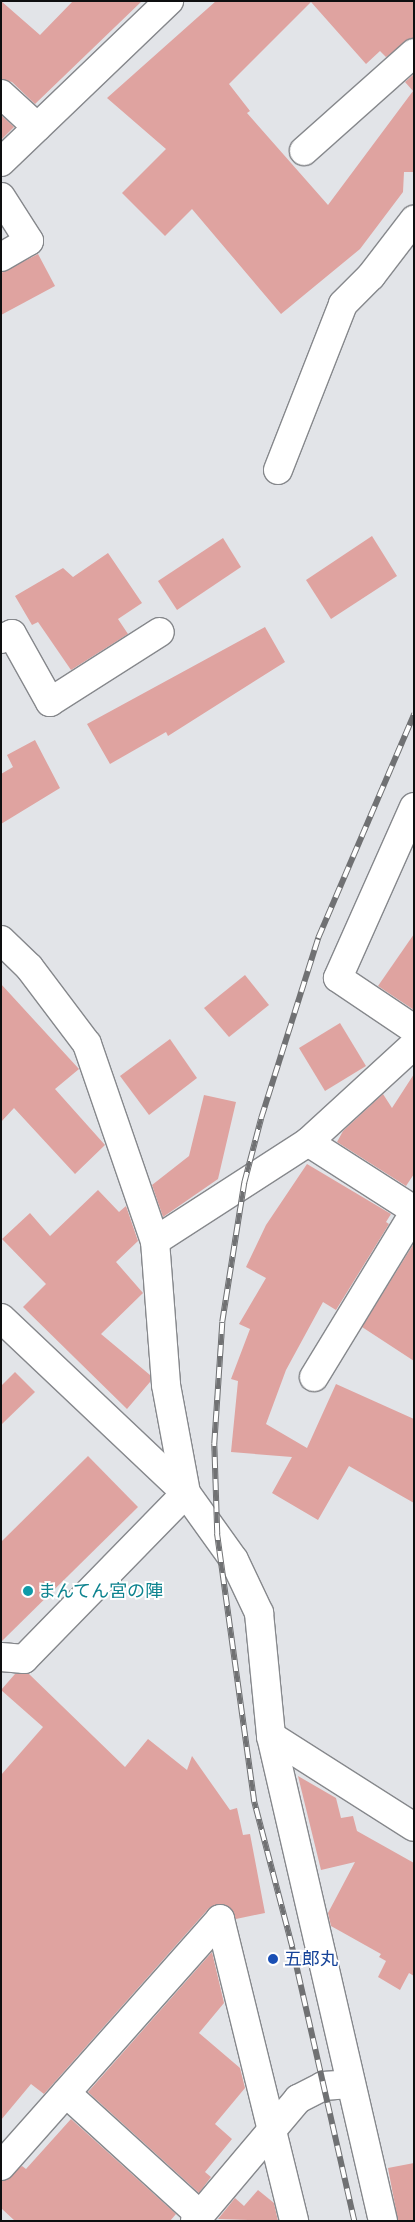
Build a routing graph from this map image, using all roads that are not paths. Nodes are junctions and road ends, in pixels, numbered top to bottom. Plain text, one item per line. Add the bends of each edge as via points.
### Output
1 (169, 1) edge
2 (414, 53) edge
3 (1, 94) edge
4 (37, 127) junction
5 (304, 151) dead end
6 (1, 162) edge
7 (1, 197) edge
8 (414, 220) edge
9 (1, 257) edge
10 (278, 470) dead end
11 (160, 632) dead end
12 (1, 639) edge
13 (414, 807) edge
14 (1, 940) edge
15 (414, 1029) edge
16 (414, 1044) edge
17 (308, 1142) junction
18 (414, 1212) edge
19 (155, 1241) junction
20 (1, 1318) edge
21 (314, 1377) dead end
22 (186, 1493) junction
23 (1, 1657) edge
24 (271, 1736) junction
25 (414, 1827) edge
26 (350, 2084) junction
27 (66, 2093) junction
28 (272, 2129) junction
29 (1, 2166) edge
30 (197, 2218) edge
31 (294, 2221) edge
32 (383, 2221) edge

1 - 4 street
2 - 5 street
3 - 4 street
4 - 6 street
7 - 9 street via 29,241
8 - 10 street via 371,276 343,304
11 - 12 street via 50,702 12,634
13 - 15 street via 338,978
14 - 19 street via 29,967 87,1044
16 - 17 street
17 - 18 street
17 - 19 street
18 - 21 street
19 - 22 street via 166,1385
20 - 22 street
22 - 23 street via 24,1659
22 - 24 street via 234,1560 259,1613
24 - 25 street
24 - 26 street
26 - 28 street via 323,2086 298,2099
26 - 32 street
27 - 28 street via 220,1920
27 - 29 street
27 - 30 street
28 - 30 street
28 - 31 street

